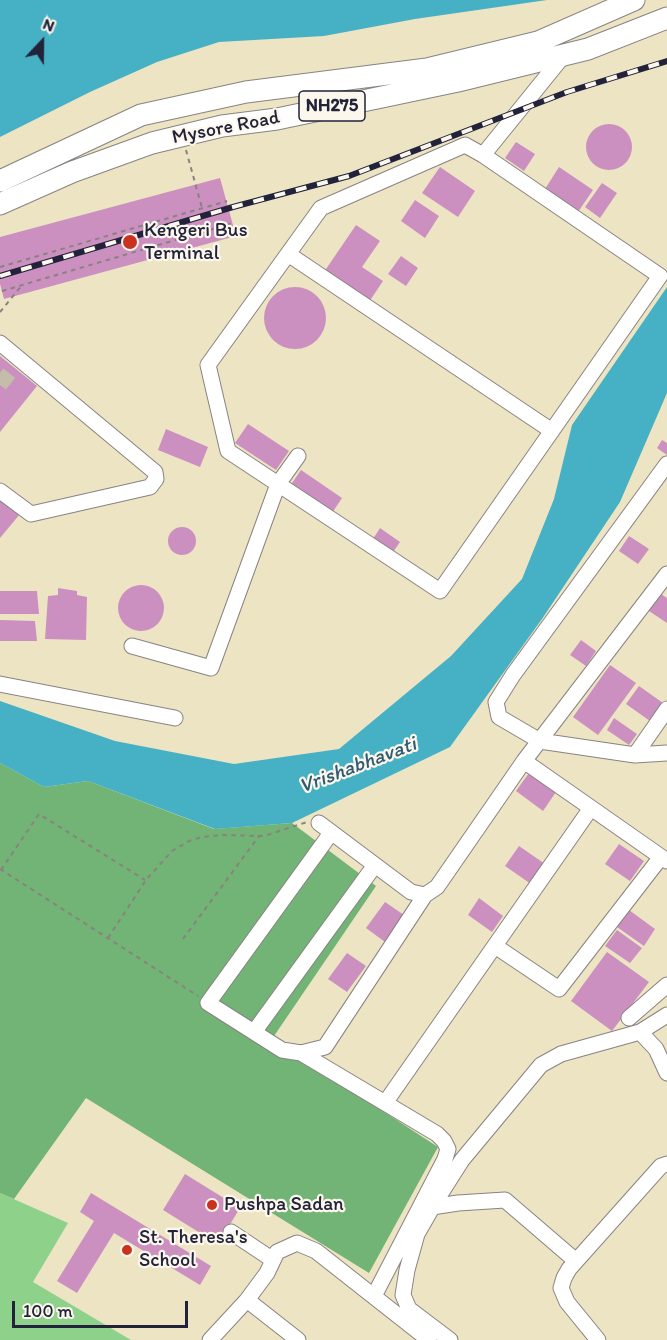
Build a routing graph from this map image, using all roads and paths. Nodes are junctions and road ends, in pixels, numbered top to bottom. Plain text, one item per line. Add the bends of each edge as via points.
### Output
1 (634, 0) edge
2 (667, 18) edge
3 (564, 55) junction
4 (182, 135) junction
5 (483, 155) junction
6 (0, 180) edge
7 (226, 201) dead end
8 (0, 204) edge
9 (202, 208) junction
10 (233, 223) dead end
11 (288, 254) junction
12 (0, 267) edge
13 (22, 285) junction
14 (2, 291) dead end
15 (0, 312) edge
16 (0, 344) edge
17 (552, 431) junction
18 (298, 456) dead end
19 (667, 464) edge
20 (278, 484) junction
21 (0, 491) edge
22 (667, 574) edge
23 (132, 646) dead end
24 (0, 684) edge
25 (667, 709) edge
26 (175, 718) dead end
27 (540, 741) junction
28 (667, 753) edge
29 (635, 755) junction
30 (524, 761) junction
31 (591, 808) junction
32 (325, 828) junction
33 (259, 836) junction
34 (664, 859) edge
35 (375, 865) junction
36 (0, 869) edge
37 (146, 880) junction
38 (425, 895) junction
39 (108, 938) junction
40 (183, 939) dead end
41 (495, 946) junction
42 (667, 985) edge
43 (208, 1003) junction
44 (667, 1015) edge
45 (629, 1018) dead end
46 (254, 1032) junction
47 (640, 1032) junction
48 (302, 1053) junction
49 (667, 1073) edge
50 (385, 1103) junction
51 (665, 1162) edge
52 (432, 1207) junction
53 (231, 1233) dead end
54 (273, 1260) junction
55 (576, 1261) junction
56 (374, 1296) junction
57 (247, 1300) junction
58 (210, 1340) edge
59 (298, 1340) edge
60 (429, 1340) edge
61 (450, 1340) edge
62 (598, 1340) edge

1 - 6 highway, NH275 via 538,42 427,69 246,92 141,115
2 - 3 highway, Mysore Road / NH275
3 - 4 highway, Mysore Road / NH275 via 459,81
3 - 5 street
4 - 8 highway, Mysore Road / NH275 via 72,172
4 - 9 path
5 - 11 street via 465,145 321,208
5 - 17 street via 660,276
7 - 9 path
9 - 12 path
10 - 13 path
11 - 17 street
11 - 20 street via 208,365 228,451
13 - 14 path
13 - 15 path
16 - 21 street via 16,363 155,472 156,479 150,487 31,514
17 - 20 street via 440,591
18 - 20 street
19 - 27 street via 496,702 499,717
20 - 23 street via 211,668
22 - 27 street
24 - 26 street
25 - 29 street
27 - 29 street
27 - 30 street
28 - 29 street
30 - 31 street
30 - 38 street via 437,886
31 - 34 street
31 - 41 street
32 - 33 path via 307,822
32 - 35 street
32 - 43 street
33 - 37 path via 222,835 189,841 172,851
33 - 40 path
34 - 41 street via 559,989
35 - 38 street via 411,892
35 - 46 street
36 - 37 path via 39,814
36 - 39 path
37 - 39 path
38 - 48 street via 325,1047
39 - 43 path
41 - 50 street
42 - 45 street
43 - 46 street
44 - 47 street
46 - 48 street via 282,1050
47 - 49 street via 656,1049
47 - 52 street via 561,1054 541,1065 462,1160
48 - 50 street
50 - 56 street via 437,1134 448,1149
51 - 55 street
52 - 55 street via 505,1200
52 - 61 street via 417,1234 403,1295 409,1309
53 - 54 street
54 - 56 street via 277,1252 297,1244 316,1251
54 - 57 street
55 - 62 street via 561,1288 567,1302
56 - 60 street
57 - 58 street
57 - 59 street

